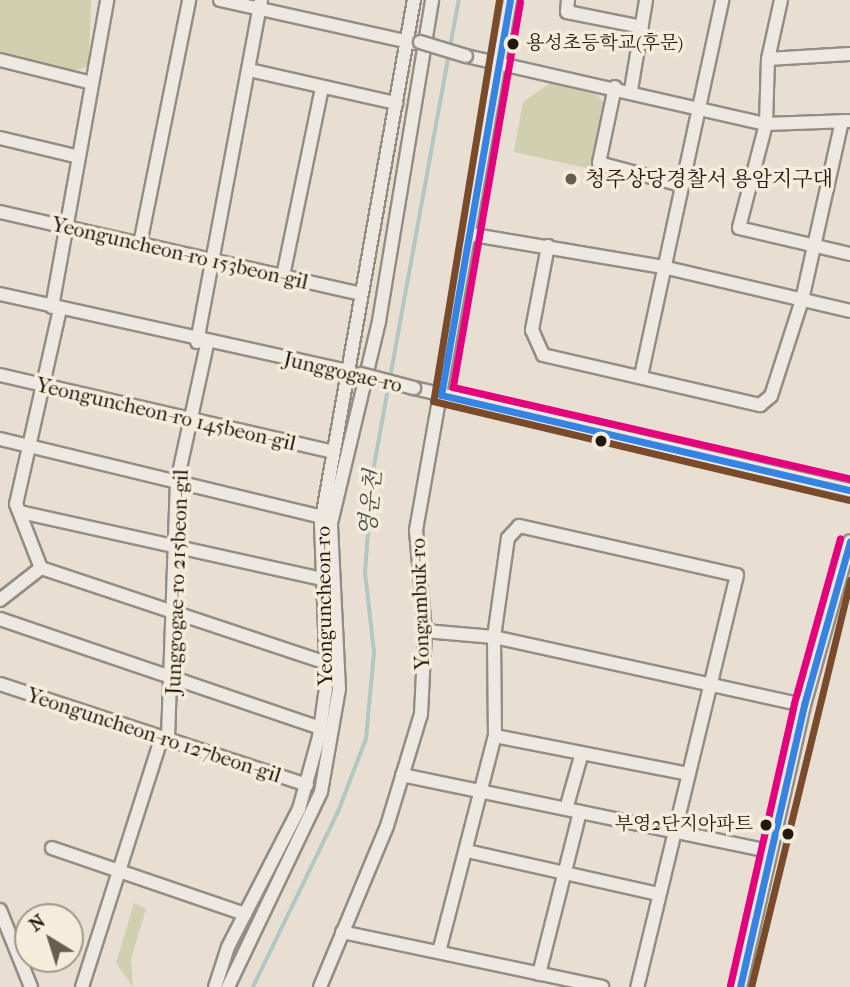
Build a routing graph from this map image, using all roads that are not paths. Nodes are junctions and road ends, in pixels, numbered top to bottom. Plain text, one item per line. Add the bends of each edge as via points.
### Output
1 (189, 0) edge
2 (220, 0) edge
3 (414, 0) edge
4 (432, 0) edge
5 (510, 0) edge
6 (568, 0) edge
7 (646, 0) edge
8 (722, 0) edge
9 (782, 0) edge
10 (104, 3) edge
11 (260, 5) edge
12 (642, 27) junction
13 (406, 43) junction
14 (850, 54) edge
15 (768, 59) junction
16 (0, 60) edge
17 (500, 66) junction
18 (249, 70) junction
19 (92, 83) junction
20 (322, 87) junction
21 (615, 87) junction
22 (631, 90) junction
23 (396, 103) junction
24 (703, 108) junction
25 (846, 121) edge
26 (766, 124) junction
27 (0, 138) edge
28 (79, 157) junction
29 (681, 185) junction
30 (0, 212) edge
31 (66, 228) junction
32 (468, 234) junction
33 (140, 244) junction
34 (548, 246) junction
35 (813, 246) junction
36 (850, 254) edge
37 (215, 261) junction
38 (663, 267) junction
39 (283, 276) junction
40 (0, 294) edge
41 (361, 294) junction
42 (802, 300) junction
43 (56, 308) junction
44 (850, 311) edge
45 (202, 343) junction
46 (344, 370) junction
47 (0, 375) edge
48 (641, 376) junction
49 (42, 385) junction
50 (441, 395) junction
51 (189, 419) junction
52 (0, 439) edge
53 (28, 446) junction
54 (333, 452) junction
55 (177, 482) junction
56 (850, 490) edge
57 (20, 512) junction
58 (322, 517) junction
59 (850, 541) edge
60 (175, 546) junction
61 (41, 568) junction
62 (323, 579) junction
63 (0, 600) edge
64 (175, 612) junction
65 (0, 619) edge
66 (425, 631) junction
67 (494, 636) junction
68 (326, 663) junction
69 (175, 678) junction
70 (707, 683) junction
71 (0, 684) edge
72 (804, 705) junction
73 (320, 728) junction
74 (495, 736) junction
75 (165, 738) junction
76 (582, 753) junction
77 (684, 773) junction
78 (402, 775) junction
79 (307, 785) junction
80 (477, 790) junction
81 (566, 809) junction
82 (580, 812) junction
83 (669, 833) junction
84 (52, 848) dead end
85 (467, 851) junction
86 (768, 851) junction
87 (564, 873) junction
88 (120, 875) junction
89 (654, 893) junction
90 (0, 910) edge
91 (245, 914) junction
92 (342, 932) junction
93 (439, 952) junction
94 (539, 974) junction
95 (31, 987) edge
96 (82, 987) edge
97 (215, 987) edge
98 (228, 987) edge
99 (320, 987) edge
100 (602, 987) edge
101 (637, 987) edge
102 (740, 987) edge

1 - 33 street
2 - 11 street
3 - 13 street, Yeonguncheon-ro
4 - 98 street via 382,309 331,523 339,689 321,792
5 - 17 street, Yongambuk-ro
6 - 12 street via 567,12
7 - 12 street
8 - 24 street
9 - 15 street
10 - 19 street
11 - 13 street
11 - 18 street, Junggogae-ro 215beon-gil
12 - 22 street
13 - 17 street, bridge via 420,42
13 - 23 street, Yeonguncheon-ro
14 - 15 street
15 - 26 street
16 - 19 street
17 - 21 street
17 - 32 street, Yongambuk-ro
18 - 20 street
18 - 37 street, Junggogae-ro 215beon-gil
19 - 28 street
20 - 23 street
20 - 39 street
21 - 22 street
21 - 29 street via 599,163
22 - 24 street
23 - 41 street, Yeonguncheon-ro
24 - 26 street
24 - 29 street
25 - 26 street
25 - 35 street
26 - 35 street via 739,228
27 - 28 street
28 - 31 street
29 - 38 street
30 - 31 street, Yeonguncheon-ro 153beon-gil
31 - 33 street, Yeonguncheon-ro 153beon-gil
31 - 43 street
32 - 34 street
32 - 50 street, Yongambuk-ro
33 - 37 street, Yeonguncheon-ro 153beon-gil
34 - 38 street
34 - 48 street via 534,346 543,355
35 - 36 street
35 - 42 street
37 - 39 street, Yeonguncheon-ro 153beon-gil
37 - 45 street, Junggogae-ro 215beon-gil
38 - 42 street
38 - 48 street
39 - 41 street, Yeonguncheon-ro 153beon-gil
40 - 43 street, Junggogae-ro
41 - 46 street, Yeonguncheon-ro
42 - 44 street
42 - 48 street via 771,396 760,405
43 - 45 street, Junggogae-ro
43 - 49 street
45 - 46 street, Junggogae-ro
45 - 51 street, Junggogae-ro 215beon-gil
46 - 50 street, Junggogae-ro, bridge
46 - 54 street, Yeonguncheon-ro
47 - 49 street, Yeonguncheon-ro 145beon-gil
49 - 51 street, Yeonguncheon-ro 145beon-gil
49 - 53 street
50 - 56 street, Junggogae-ro
50 - 66 street, Yongambuk-ro via 416,530
51 - 54 street, Yeonguncheon-ro 145beon-gil
51 - 55 street, Junggogae-ro 215beon-gil
52 - 53 street
53 - 55 street
53 - 57 street
54 - 58 street, Yeonguncheon-ro
55 - 58 street
55 - 60 street, Junggogae-ro 215beon-gil
57 - 60 street
57 - 61 street
58 - 62 street, Yeonguncheon-ro
59 - 72 street
60 - 62 street
60 - 64 street, Junggogae-ro 215beon-gil
61 - 63 street
61 - 64 street
62 - 68 street, Yeonguncheon-ro
64 - 68 street
64 - 69 street, Junggogae-ro 215beon-gil
65 - 69 street
66 - 67 street
66 - 78 street, Yongambuk-ro via 421,715
67 - 70 street
67 - 70 street via 508,538 519,526 737,575
67 - 74 street
68 - 73 street, Yeonguncheon-ro
69 - 73 street
69 - 75 street, Junggogae-ro 215beon-gil
70 - 72 street
70 - 77 street
71 - 75 street, Yeonguncheon-ro 127beon-gil
72 - 86 street
73 - 79 street, Yeonguncheon-ro
74 - 76 street
74 - 80 street
75 - 79 street, Yeonguncheon-ro 127beon-gil
75 - 88 street, Junggogae-ro 215beon-gil
76 - 77 street
76 - 81 street
77 - 83 street
78 - 80 street
78 - 92 street, Yongambuk-ro
79 - 91 street, Yeonguncheon-ro
80 - 81 street
80 - 85 street
81 - 82 street
82 - 83 street
82 - 87 street
83 - 86 street
83 - 89 street
84 - 88 street
85 - 87 street
85 - 93 street
86 - 102 street
87 - 89 street
87 - 94 street
88 - 91 street
88 - 96 street, Junggogae-ro 215beon-gil
89 - 101 street
90 - 95 street
91 - 97 street, Yeonguncheon-ro
92 - 93 street
92 - 99 street, Yongambuk-ro
93 - 94 street
94 - 100 street

